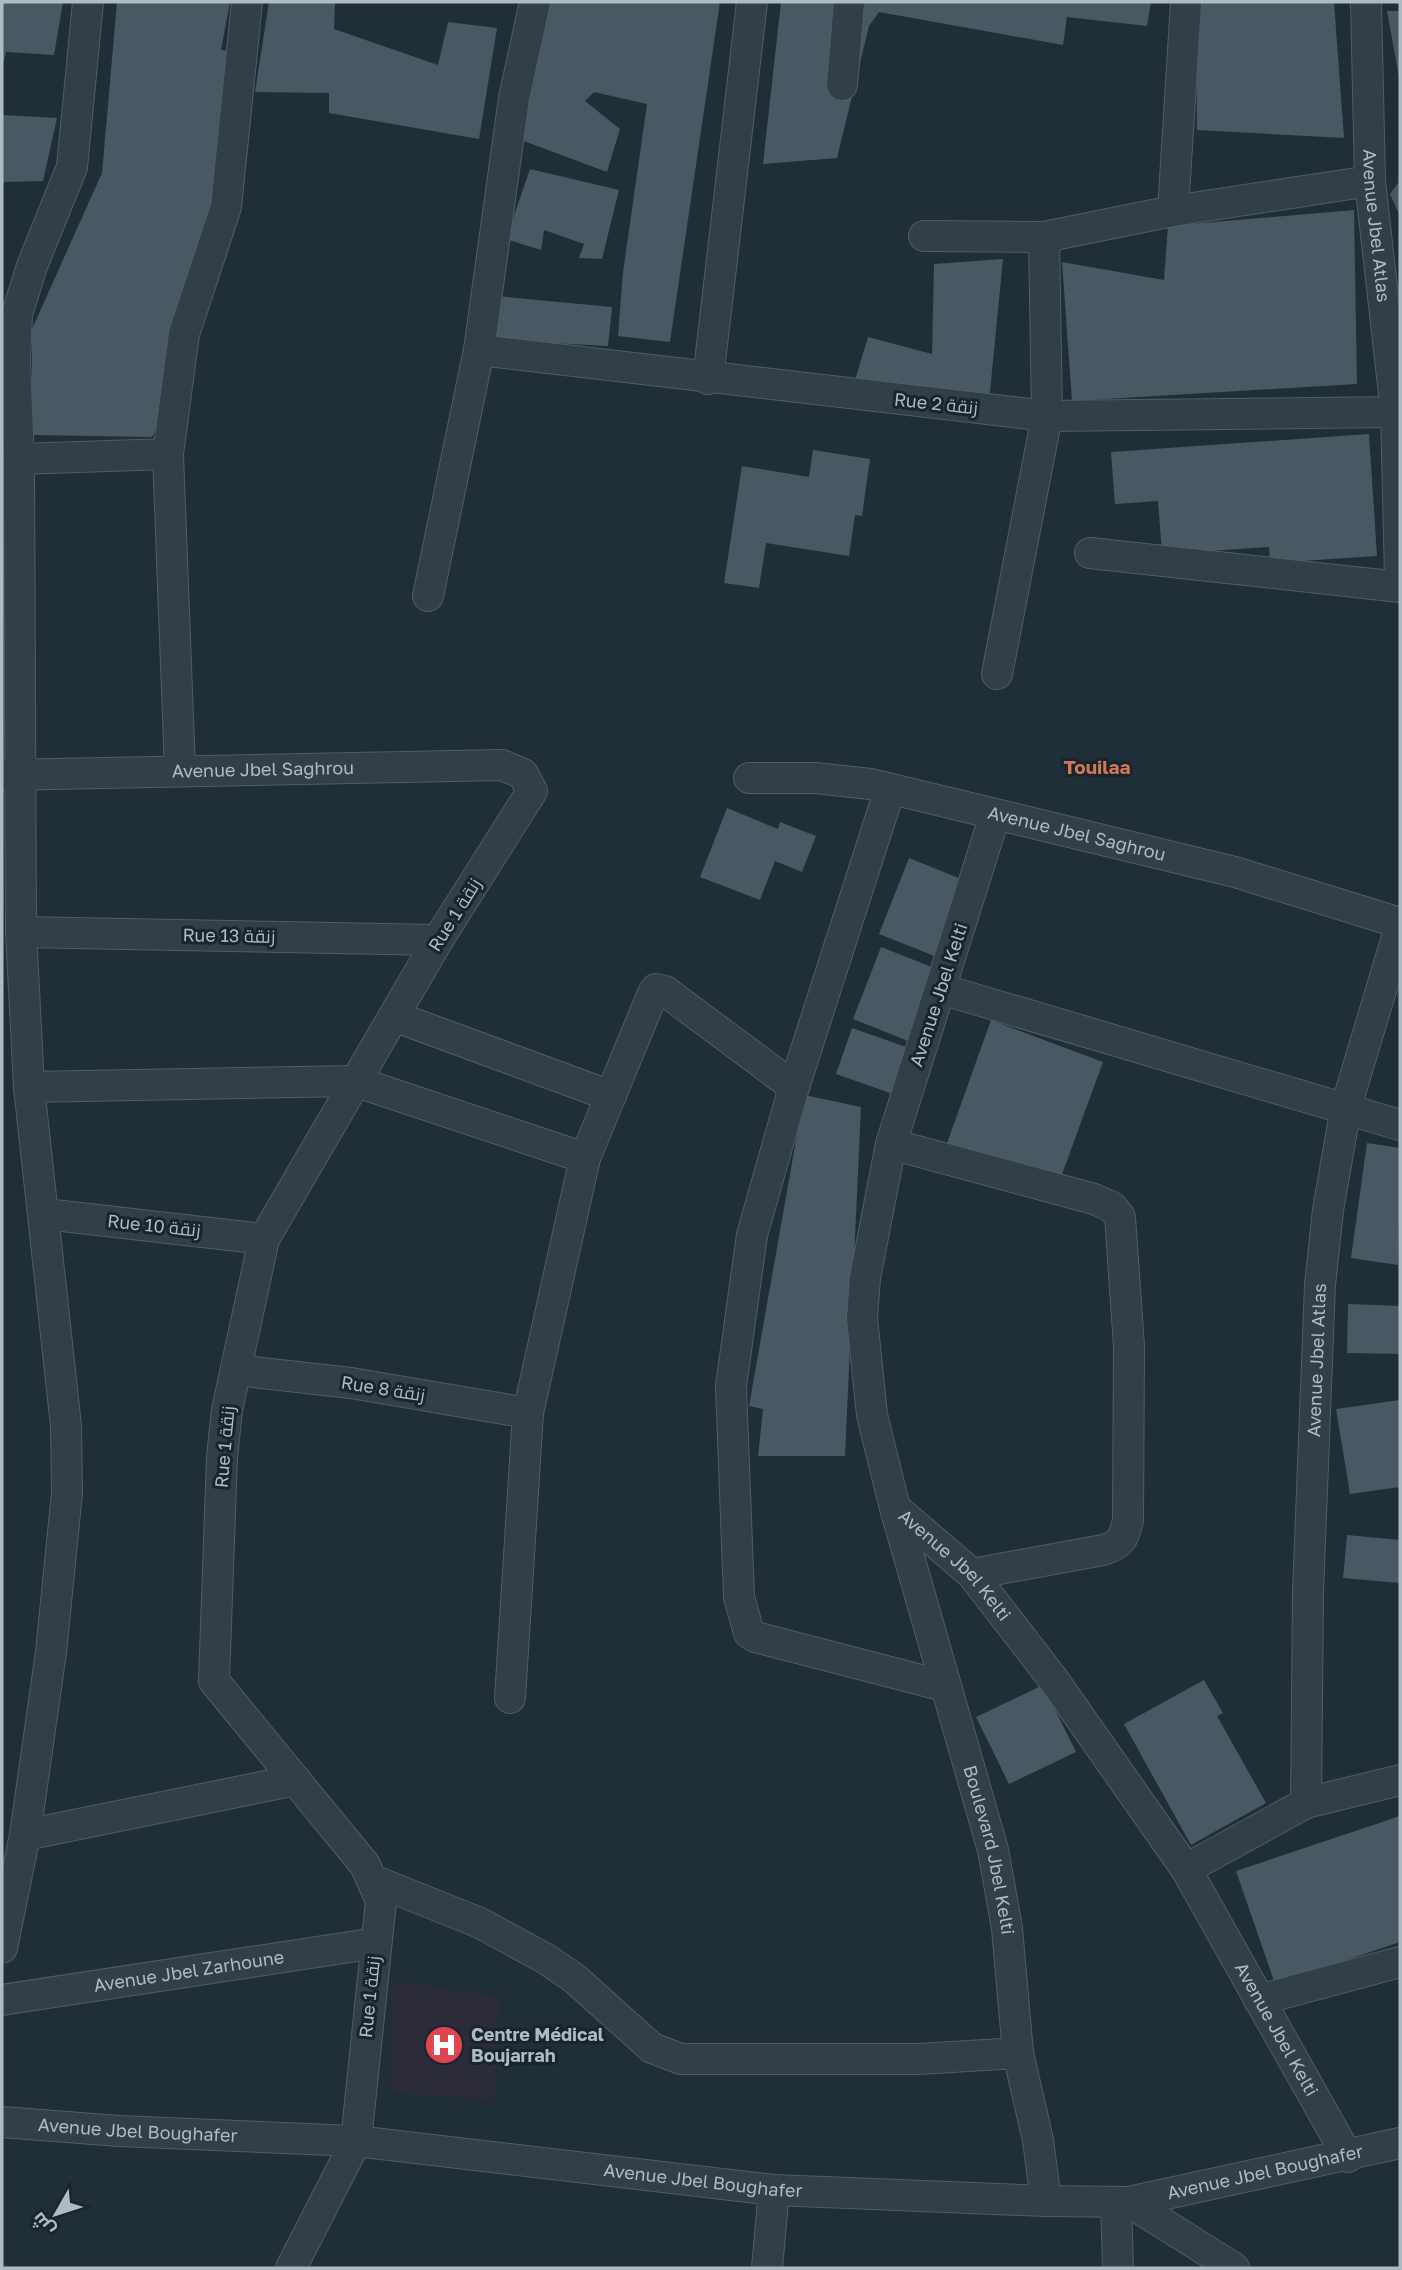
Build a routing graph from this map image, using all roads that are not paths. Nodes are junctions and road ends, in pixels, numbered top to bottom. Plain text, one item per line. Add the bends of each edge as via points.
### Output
1 (88, 2) edge
2 (247, 2) edge
3 (535, 2) edge
4 (752, 2) edge
5 (849, 2) edge
6 (1186, 2) edge
7 (1366, 2) edge
8 (842, 85) dead end
9 (1370, 181) junction
10 (1173, 211) junction
11 (924, 236) dead end
12 (1044, 237) junction
13 (1392, 318) edge
14 (479, 350) junction
15 (708, 379) junction
16 (1396, 412) junction
17 (1047, 416) junction
18 (168, 454) junction
19 (19, 458) junction
20 (1090, 553) dead end
21 (1400, 576) edge
22 (1400, 587) edge
23 (428, 596) dead end
24 (997, 674) dead end
25 (180, 770) junction
26 (523, 774) joint
27 (11, 775) edge
28 (749, 778) dead end
29 (890, 789) junction
30 (995, 815) junction
31 (1400, 925) edge
32 (21, 932) junction
33 (438, 940) junction
34 (941, 989) junction
35 (396, 1017) junction
36 (354, 1081) junction
37 (29, 1087) junction
38 (794, 1087) junction
39 (611, 1096) junction
40 (1346, 1107) junction
41 (1400, 1125) edge
42 (891, 1144) junction
43 (585, 1158) junction
44 (45, 1214) junction
45 (264, 1239) junction
46 (236, 1370) junction
47 (528, 1413) junction
48 (895, 1508) junction
49 (972, 1574) junction
50 (944, 1686) junction
51 (510, 1698) dead end
52 (296, 1780) junction
53 (1400, 1780) edge
54 (1306, 1803) junction
55 (25, 1835) junction
56 (1186, 1868) junction
57 (373, 1880) junction
58 (376, 1943) junction
59 (2, 1948) edge
60 (1400, 1962) edge
61 (2, 2000) edge
62 (1259, 2000) junction
63 (1018, 2053) junction
64 (2, 2122) edge
65 (356, 2141) junction
66 (1400, 2143) edge
67 (1348, 2157) junction
68 (774, 2190) junction
69 (1046, 2202) junction
70 (1122, 2202) junction
71 (291, 2268) edge
72 (767, 2268) edge
73 (1118, 2268) edge
74 (1234, 2268) edge

1 - 19 street via 72,167 17,314
2 - 18 street via 226,207 184,334
3 - 14 street via 514,98
4 - 15 street
5 - 8 street
6 - 10 street
7 - 9 street, Avenue Jbel Atlas
9 - 10 street
9 - 13 street, Avenue Jbel Atlas
10 - 12 street
11 - 12 street
12 - 17 street
13 - 16 street, Avenue Jbel Atlas
14 - 15 street, Rue 2 زنقة
14 - 23 street
15 - 17 street, Rue 2 زنقة
16 - 17 street, Rue 2 زنقة
16 - 21 street, Avenue Jbel Atlas
17 - 24 street
18 - 19 street
18 - 25 street
19 - 27 street
20 - 22 street
25 - 26 street, Avenue Jbel Saghrou via 502,765
25 - 27 street, Avenue Jbel Saghrou
26 - 33 street, Rue 1 زنقة via 532,791
27 - 32 street
28 - 29 street, Avenue Jbel Saghrou via 815,778
29 - 30 street, Avenue Jbel Saghrou
29 - 38 street
30 - 31 street, Avenue Jbel Saghrou via 1235,872
30 - 34 street, Avenue Jbel Kelti
31 - 40 street, Avenue Jbel Atlas
32 - 33 street, Rue 13 زنقة
32 - 37 street
33 - 35 street, Rue 1 زنقة
34 - 40 street
34 - 42 street, Avenue Jbel Kelti
35 - 36 street, Rue 1 زنقة
35 - 39 street
36 - 37 street
36 - 43 street
36 - 45 street, Rue 1 زنقة
37 - 44 street
38 - 39 street via 665,991 656,989
38 - 50 street via 752,1235 732,1386 743,1617 749,1633 772,1643
39 - 43 street
40 - 41 street
40 - 54 street, Avenue Jbel Atlas via 1320,1285 1308,1593
42 - 48 street, Avenue Jbel Kelti via 865,1278 862,1318 872,1415
42 - 49 street via 1094,1199 1112,1207 1120,1217 1129,1346 1128,1520 1124,1538 1103,1550
43 - 47 street
44 - 45 street, Rue 10 زنقة
44 - 55 street via 66,1426 66,1493 51,1652
45 - 46 street, Rue 1 زنقة
46 - 47 street, Rue 8 زنقة via 351,1383
46 - 52 street, Rue 1 زنقة via 222,1457 213,1677
47 - 51 street
48 - 49 street, Avenue Jbel Kelti
48 - 50 street, Boulevard Jbel Kelti
49 - 56 street, Avenue Jbel Kelti via 1053,1679
50 - 63 street, Boulevard Jbel Kelti via 993,1850 1007,1928
52 - 55 street
52 - 57 street, Rue 1 زنقة
53 - 54 street
54 - 56 street
55 - 59 street
56 - 62 street, Avenue Jbel Kelti
57 - 58 street, Rue 1 زنقة via 381,1901
57 - 63 street via 480,1923 546,1959 652,2048 681,2059 919,2059
58 - 61 street, Avenue Jbel Zarhoune
58 - 65 street, Rue 1 زنقة
60 - 62 street
62 - 67 street, Avenue Jbel Kelti
63 - 69 street, Boulevard Jbel Kelti via 1038,2140
64 - 65 street, Avenue Jbel Boughafer
65 - 68 street, Avenue Jbel Boughafer
65 - 71 street
66 - 67 street, Avenue Jbel Boughafer
67 - 70 street, Avenue Jbel Boughafer
68 - 69 street, Avenue Jbel Boughafer
68 - 72 street
69 - 70 street, Avenue Jbel Boughafer
70 - 73 street
70 - 74 street

